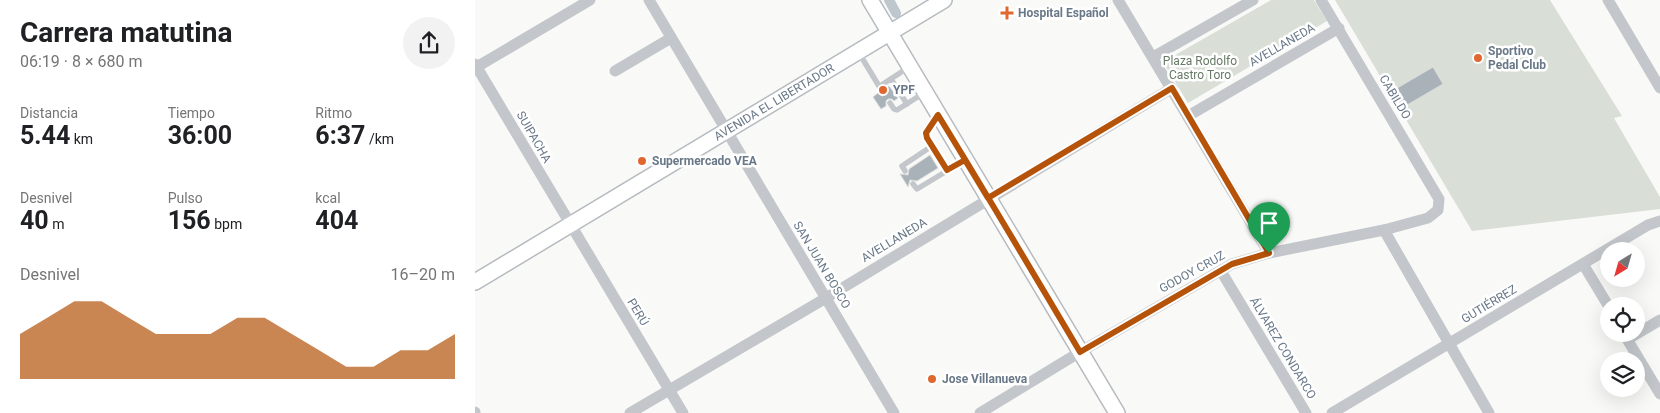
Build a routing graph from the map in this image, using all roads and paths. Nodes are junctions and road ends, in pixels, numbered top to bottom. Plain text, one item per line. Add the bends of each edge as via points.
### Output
1 (590, 0) edge
2 (649, 0) edge
3 (870, 0) edge
4 (944, 0) edge
5 (1118, 0) edge
6 (1253, 0) edge
7 (1321, 0) edge
8 (1608, 0) edge
9 (1339, 28) junction
10 (889, 33) junction
11 (671, 38) junction
12 (858, 51) junction
13 (1153, 57) junction
14 (476, 66) edge
15 (909, 67) junction
16 (615, 71) dead end
17 (891, 79) junction
18 (1172, 88) junction
19 (1660, 88) edge
20 (925, 93) junction
21 (890, 103) dead end
22 (907, 104) junction
23 (938, 115) junction
24 (1188, 116) junction
25 (726, 131) junction
26 (932, 146) junction
27 (965, 160) junction
28 (947, 170) junction
29 (905, 171) dead end
30 (913, 184) dead end
31 (988, 198) junction
32 (1439, 210) joint
33 (1660, 221) edge
34 (570, 225) junction
35 (1384, 230) junction
36 (1269, 253) junction
37 (1583, 264) junction
38 (1221, 271) junction
39 (475, 282) edge
40 (1603, 297) edge
41 (826, 298) junction
42 (1660, 320) edge
43 (1645, 328) edge
44 (1629, 342) edge
45 (1449, 344) junction
46 (1080, 352) junction
47 (669, 390) junction
48 (1660, 394) edge
49 (629, 413) edge
50 (683, 413) edge
51 (894, 413) edge
52 (980, 413) edge
53 (1117, 413) edge
54 (1306, 413) edge
55 (1332, 413) edge
56 (1489, 413) edge

1 - 14 street
2 - 11 street, SAN JUAN BOSCO
3 - 10 main road
4 - 10 main road, AVENIDA EL LIBERTADOR
5 - 13 street
6 - 13 street
7 - 9 street, CABILDO
8 - 19 street
9 - 24 street, AVELLANEDA
9 - 32 street, CABILDO via 1439,199
10 - 12 main road, AVENIDA EL LIBERTADOR
10 - 15 main road
11 - 16 street
11 - 25 street, SAN JUAN BOSCO
12 - 17 lane via 881,88
12 - 25 main road, AVENIDA EL LIBERTADOR
13 - 18 street
14 - 34 street, SUIPACHA
15 - 17 lane
15 - 20 main road
17 - 22 lane
18 - 24 street
18 - 31 street, AVELLANEDA
20 - 22 lane
20 - 23 main road
21 - 22 lane via 895,110
23 - 26 lane via 926,133
23 - 27 main road
24 - 36 street
25 - 34 main road, AVENIDA EL LIBERTADOR
25 - 41 street, SAN JUAN BOSCO
26 - 28 lane
26 - 29 lane via 922,157 903,166
27 - 28 lane
27 - 31 main road
28 - 30 lane via 933,175 917,189
31 - 41 street, AVELLANEDA
31 - 46 main road
32 - 35 street, GODOY CRUZ via 1428,218
33 - 37 street, GUTIÉRREZ
34 - 39 main road, AVENIDA EL LIBERTADOR
34 - 47 street, PERÚ
35 - 36 street, GODOY CRUZ
35 - 45 street
36 - 38 street, GODOY CRUZ via 1232,264
37 - 40 street
37 - 45 street, GUTIÉRREZ
38 - 46 street, GODOY CRUZ
38 - 54 street, ÁLVAREZ CONDARCO
41 - 47 street, AVELLANEDA
41 - 51 street, SAN JUAN BOSCO
42 - 43 street
44 - 48 street
45 - 55 street, GUTIÉRREZ
45 - 56 street
46 - 52 street, GODOY CRUZ
46 - 53 main road
47 - 49 street, AVELLANEDA
47 - 50 street, PERÚ

